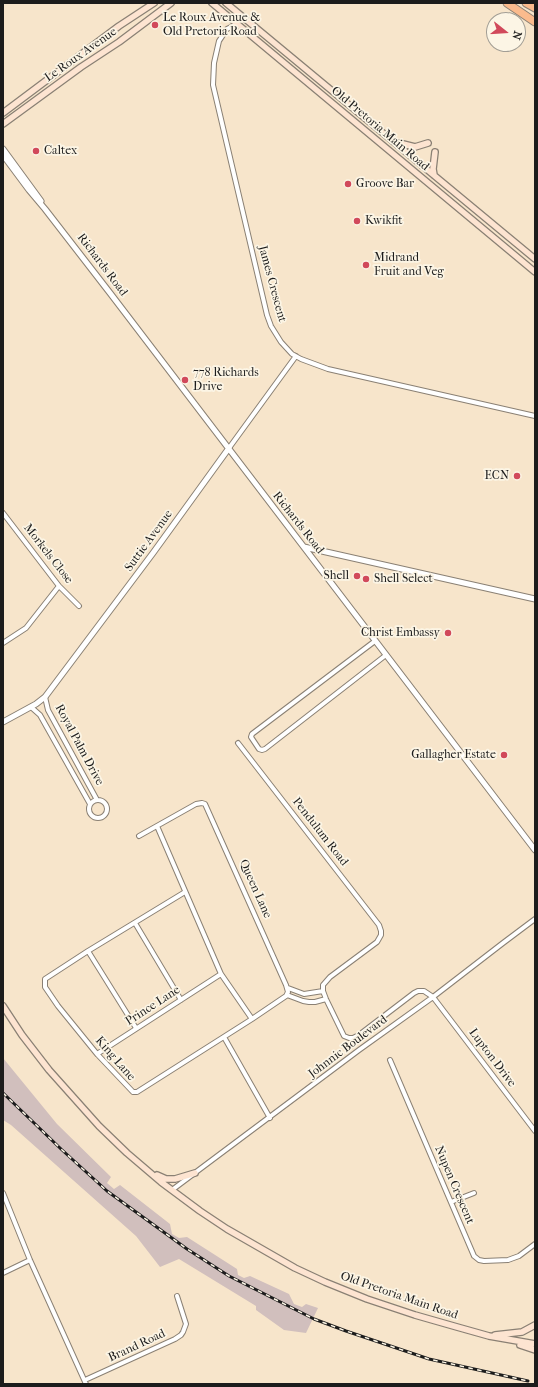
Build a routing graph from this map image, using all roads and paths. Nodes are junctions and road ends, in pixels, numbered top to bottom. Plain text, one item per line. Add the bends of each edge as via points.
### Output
1 (176, 3) edge
2 (211, 3) edge
3 (507, 3) edge
4 (526, 3) edge
5 (152, 4) edge
6 (170, 4) edge
7 (228, 4) edge
8 (535, 8) edge
9 (535, 22) edge
10 (237, 24) junction
11 (3, 113) edge
12 (3, 124) edge
13 (393, 140) junction
14 (428, 143) dead end
15 (3, 149) edge
16 (435, 152) dead end
17 (3, 155) edge
18 (434, 175) junction
19 (45, 209) junction
20 (535, 259) edge
21 (535, 272) edge
22 (296, 356) junction
23 (535, 416) edge
24 (229, 448) junction
25 (3, 513) edge
26 (304, 547) junction
27 (58, 586) junction
28 (535, 599) edge
29 (79, 606) dead end
30 (376, 641) junction
31 (3, 643) edge
32 (386, 655) junction
33 (46, 697) junction
34 (31, 707) junction
35 (3, 722) edge
36 (66, 743) junction
37 (238, 743) dead end
38 (58, 748) junction
39 (97, 800) junction
40 (90, 804) junction
41 (157, 826) junction
42 (139, 836) dead end
43 (535, 850) edge
44 (186, 892) junction
45 (535, 920) edge
46 (135, 923) junction
47 (88, 951) junction
48 (221, 974) junction
49 (288, 988) junction
50 (323, 991) junction
51 (287, 994) junction
52 (433, 997) junction
53 (326, 998) junction
54 (181, 1000) junction
55 (3, 1006) edge
56 (252, 1019) junction
57 (136, 1028) junction
58 (224, 1037) junction
59 (97, 1054) junction
60 (390, 1060) dead end
61 (270, 1118) junction
62 (535, 1131) edge
63 (150, 1172) junction
64 (195, 1173) junction
65 (172, 1190) junction
66 (3, 1193) edge
67 (474, 1193) dead end
68 (451, 1202) junction
69 (535, 1244) edge
70 (30, 1260) junction
71 (3, 1273) edge
72 (177, 1296) dead end
73 (535, 1325) edge
74 (491, 1336) junction
75 (535, 1344) edge
76 (535, 1350) edge
77 (85, 1382) edge

1 - 6 main road
2 - 10 main road, Old Pretoria Main Road
3 - 9 highway
4 - 8 highway
5 - 11 main road, Le Roux Avenue
6 - 12 main road, Le Roux Avenue
7 - 13 main road, Old Pretoria Main Road
10 - 21 main road, Old Pretoria Main Road
10 - 22 street, James Crescent via 227,29 217,47 213,79 215,97 267,315 278,338
13 - 14 main road via 411,147
13 - 18 main road, Old Pretoria Main Road
15 - 19 street, Richards Road
16 - 18 main road
17 - 19 street, Richards Road
18 - 20 main road, Old Pretoria Main Road
19 - 24 street, Richards Road
22 - 23 street, James Crescent via 328,369
22 - 24 street, Suttie Avenue
24 - 26 street, Richards Road
24 - 33 street, Suttie Avenue
25 - 27 street, Morkels Close
26 - 28 street
26 - 30 street, Richards Road
27 - 29 street, Morkels Close
27 - 31 street via 34,620
30 - 32 street, Richards Road
30 - 32 street via 252,734 251,737 259,749 265,749
32 - 43 street, Richards Road
33 - 34 street, Suttie Avenue
33 - 36 street, Royal Palm Drive via 48,710
34 - 35 street, Suttie Avenue
34 - 38 street, Royal Palm Drive
36 - 38 street
36 - 39 street, Royal Palm Drive
37 - 50 street, Pendulum Road via 379,925 381,935 377,942 330,977 323,985
38 - 40 street, Royal Palm Drive
39 - 40 street
39 - 40 street via 104,802 106,806 103,816 92,816 89,811
41 - 42 street
41 - 44 street
41 - 49 street, Queen Lane via 200,803 205,804
44 - 46 street, King Lane
44 - 48 street
45 - 52 street, Johnnic Boulevard
46 - 47 street, King Lane
46 - 54 street
47 - 57 street
47 - 59 street, King Lane via 47,977 44,983 58,1006
48 - 54 street, Prince Lane
48 - 56 street
49 - 50 street via 304,994
49 - 51 street
50 - 53 street
51 - 53 street via 309,1002
51 - 56 street
52 - 53 street via 424,991 418,991 353,1038 344,1036
52 - 61 street, Johnnic Boulevard
52 - 62 street, Lupton Drive
54 - 57 street, Prince Lane
55 - 63 main road, Old Pretoria Main Road via 70,1095
56 - 58 street, King Lane
57 - 59 street, Prince Lane
58 - 59 street, King Lane via 135,1093
58 - 61 street
60 - 68 street, Nupen Crescent
61 - 64 street, Johnnic Boulevard
63 - 64 main road via 170,1179
63 - 65 main road, Old Pretoria Main Road
64 - 65 street, Johnnic Boulevard
65 - 74 main road, Old Pretoria Main Road via 242,1239 325,1282 414,1315
66 - 70 street, Brand Road
67 - 68 street
68 - 69 street, Nupen Crescent via 473,1254 479,1260 511,1260
70 - 71 street
70 - 77 street, Brand Road
72 - 77 street, Brand Road via 186,1324 181,1335
73 - 74 main road via 522,1332
74 - 75 main road, Old Pretoria Main Road
74 - 76 main road

